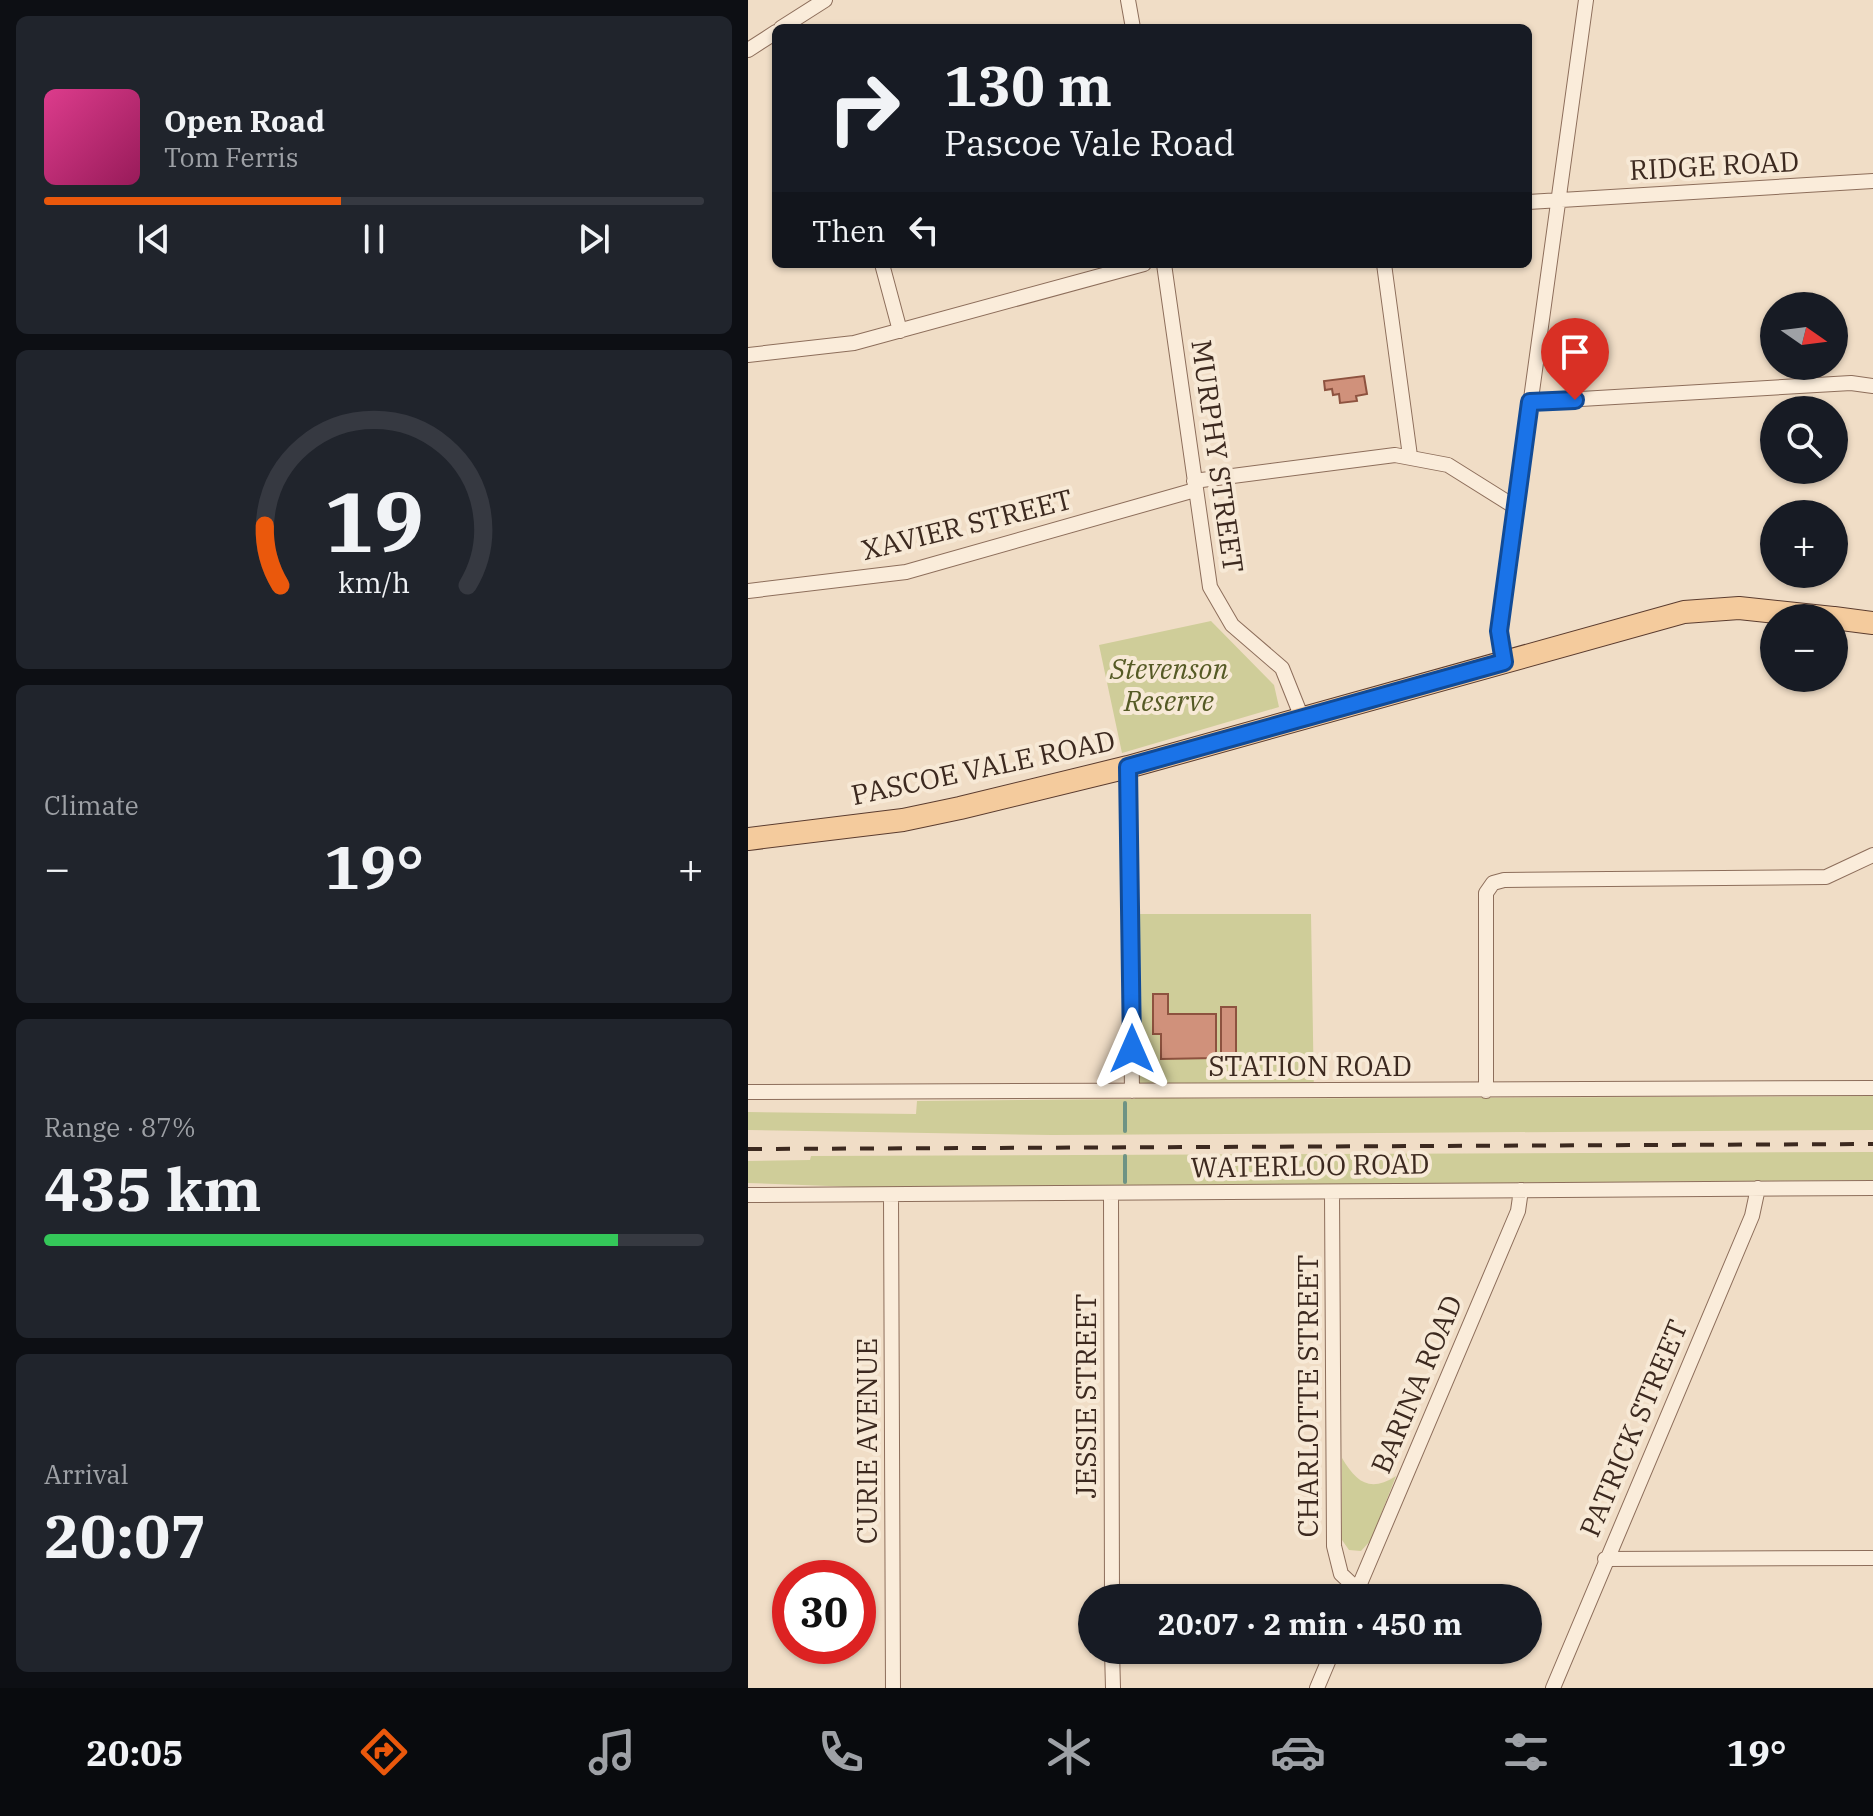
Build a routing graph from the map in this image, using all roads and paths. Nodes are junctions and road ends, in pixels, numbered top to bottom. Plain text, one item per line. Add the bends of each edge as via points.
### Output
1 (825, 0) edge
2 (1128, 0) edge
3 (1586, 0) edge
4 (787, 24) edge
5 (1132, 24) edge
6 (772, 35) edge
7 (748, 50) edge
8 (1873, 181) edge
9 (1558, 201) junction
10 (1532, 202) edge
11 (883, 268) edge
12 (1129, 268) edge
13 (1165, 268) edge
14 (1385, 268) edge
15 (900, 331) junction
16 (748, 355) edge
17 (1873, 386) edge
18 (1530, 402) junction
19 (1410, 456) junction
20 (1195, 486) junction
21 (1515, 507) junction
22 (748, 591) edge
23 (1760, 610) edge
24 (1848, 620) edge
25 (1873, 623) edge
26 (1504, 662) junction
27 (1302, 718) junction
28 (1128, 767) junction
29 (748, 839) edge
30 (1873, 855) edge
31 (1873, 1088) edge
32 (1132, 1091) junction
33 (1486, 1091) junction
34 (748, 1092) edge
35 (1758, 1188) junction
36 (1873, 1188) edge
37 (1521, 1190) junction
38 (1332, 1192) junction
39 (1111, 1194) junction
40 (748, 1195) edge
41 (891, 1195) junction
42 (1873, 1558) edge
43 (1605, 1559) junction
44 (1112, 1584) edge
45 (1348, 1584) edge
46 (1360, 1584) edge
47 (1112, 1664) edge
48 (1327, 1664) edge
49 (893, 1688) edge
50 (1113, 1688) edge
51 (1317, 1688) edge
52 (1553, 1688) edge

1 - 4 street
2 - 5 street
3 - 9 street
6 - 7 street
8 - 9 street, RIDGE ROAD
9 - 10 street, RIDGE ROAD
9 - 18 street
11 - 15 street
12 - 15 street
13 - 20 street, MURPHY STREET
14 - 19 street
15 - 16 street via 854,343
17 - 18 street via 1851,383
18 - 21 street
19 - 20 street, XAVIER STREET
19 - 21 street, XAVIER STREET via 1465,473
20 - 22 street, XAVIER STREET via 906,572
20 - 27 street, MURPHY STREET via 1207,577 1216,600 1232,625 1282,668
21 - 26 street via 1499,631
23 - 26 main road, PASCOE VALE ROAD via 1699,609
24 - 25 main road, PASCOE VALE ROAD
26 - 27 main road, PASCOE VALE ROAD
27 - 28 main road, PASCOE VALE ROAD
28 - 29 main road, PASCOE VALE ROAD via 903,820
28 - 32 street
30 - 33 street via 1826,877 1493,883 1486,893
31 - 33 street, STATION ROAD
32 - 33 street, STATION ROAD
32 - 34 street, STATION ROAD
35 - 36 street, WATERLOO ROAD
35 - 37 street, WATERLOO ROAD
35 - 43 street, PATRICK STREET via 1752,1216
37 - 38 street, WATERLOO ROAD
37 - 46 street, BARINA ROAD via 1518,1211
38 - 39 street, WATERLOO ROAD
38 - 45 street, CHARLOTTE STREET via 1334,1546
39 - 41 street, WATERLOO ROAD
39 - 44 street, JESSIE STREET
40 - 41 street, WATERLOO ROAD
41 - 49 street, CURIE AVENUE
42 - 43 street
43 - 52 street, PATRICK STREET
47 - 50 street
48 - 51 street

